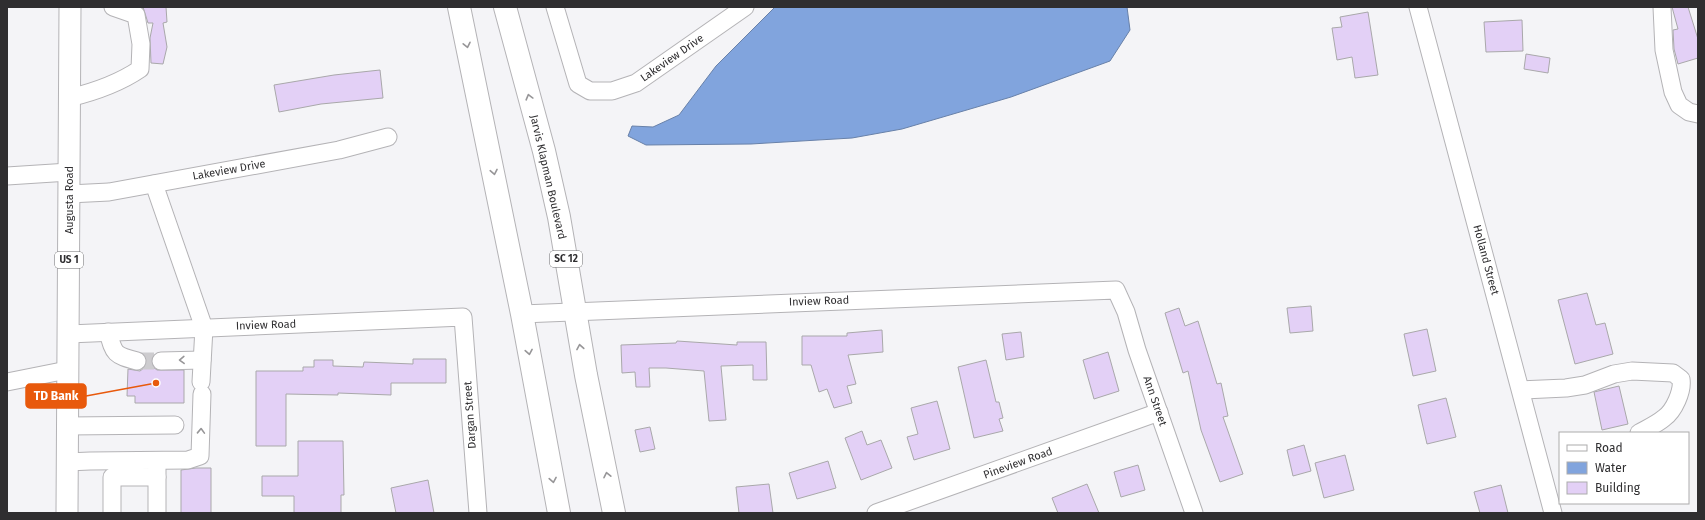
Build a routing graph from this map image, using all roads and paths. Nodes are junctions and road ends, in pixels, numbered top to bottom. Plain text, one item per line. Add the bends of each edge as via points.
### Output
1 (70, 7) edge
2 (114, 7) edge
3 (459, 7) edge
4 (505, 7) edge
5 (555, 7) edge
6 (745, 7) edge
7 (1418, 7) edge
8 (1662, 7) edge
9 (69, 98) junction
10 (1698, 114) edge
11 (388, 138) dead end
12 (69, 172) junction
13 (7, 176) edge
14 (154, 184) junction
15 (69, 194) junction
16 (1116, 290) joint
17 (574, 312) junction
18 (522, 314) junction
19 (463, 316) joint
20 (204, 328) junction
21 (108, 332) junction
22 (69, 334) junction
23 (202, 360) junction
24 (137, 361) tunnel mouth
25 (161, 361) tunnel mouth
26 (67, 370) junction
27 (7, 382) edge
28 (1520, 390) junction
29 (1159, 412) junction
30 (175, 425) dead end
31 (67, 426) junction
32 (1641, 432) edge
33 (157, 460) junction
34 (67, 462) junction
35 (157, 477) junction
36 (1554, 485) edge
37 (67, 513) edge
38 (112, 513) edge
39 (157, 513) edge
40 (478, 513) edge
41 (559, 513) edge
42 (614, 513) edge
43 (876, 513) edge
44 (1194, 513) edge
45 (1553, 513) edge

1 - 9 main road, Augusta Road / US 1
2 - 9 street via 136,15 141,44 140,69 125,80
3 -> 18 highway
17 -> 4 highway, Jarvis Klapman Boulevard / SC 12 via 569,271 544,151
5 - 6 street, Lakeview Drive via 578,84 590,91 612,91 636,83
7 - 28 street, Holland Street
8 - 10 street via 1664,50 1673,92 1679,105 1688,112
9 - 12 main road, Augusta Road / US 1
11 - 14 street, Lakeview Drive via 339,150
12 - 13 street
12 - 15 main road, Augusta Road / US 1
14 - 15 street, Lakeview Drive via 109,192
14 - 20 street
15 - 22 main road, Augusta Road / US 1
16 - 17 street, Inview Road
16 - 29 street, Ann Street via 1126,312
17 - 18 street, Inview Road
42 -> 17 highway, Jarvis Klapman Boulevard / SC 12
18 -> 41 highway
19 - 20 street, Inview Road
19 - 40 street, Dargan Street
20 - 21 street, Inview Road
20 - 23 street
21 - 22 street, Inview Road
21 - 24 street via 113,350 121,357
22 - 26 main road, Augusta Road / US 1
23 -> 25 street
33 -> 23 street via 188,460 200,456
26 - 27 street
26 - 31 main road, Augusta Road / US 1
28 - 32 street via 1585,385 1614,374 1632,371 1673,373 1681,379 1682,386 1677,400 1666,417
28 - 36 street, Holland Street
29 - 43 street, Pineview Road
29 - 44 street, Ann Street
30 - 31 street
31 - 34 main road, Augusta Road / US 1
33 - 34 street
33 - 35 street
34 - 37 main road, Augusta Road / US 1
35 - 38 street via 112,477
35 - 39 street
36 - 45 street, Holland Street

